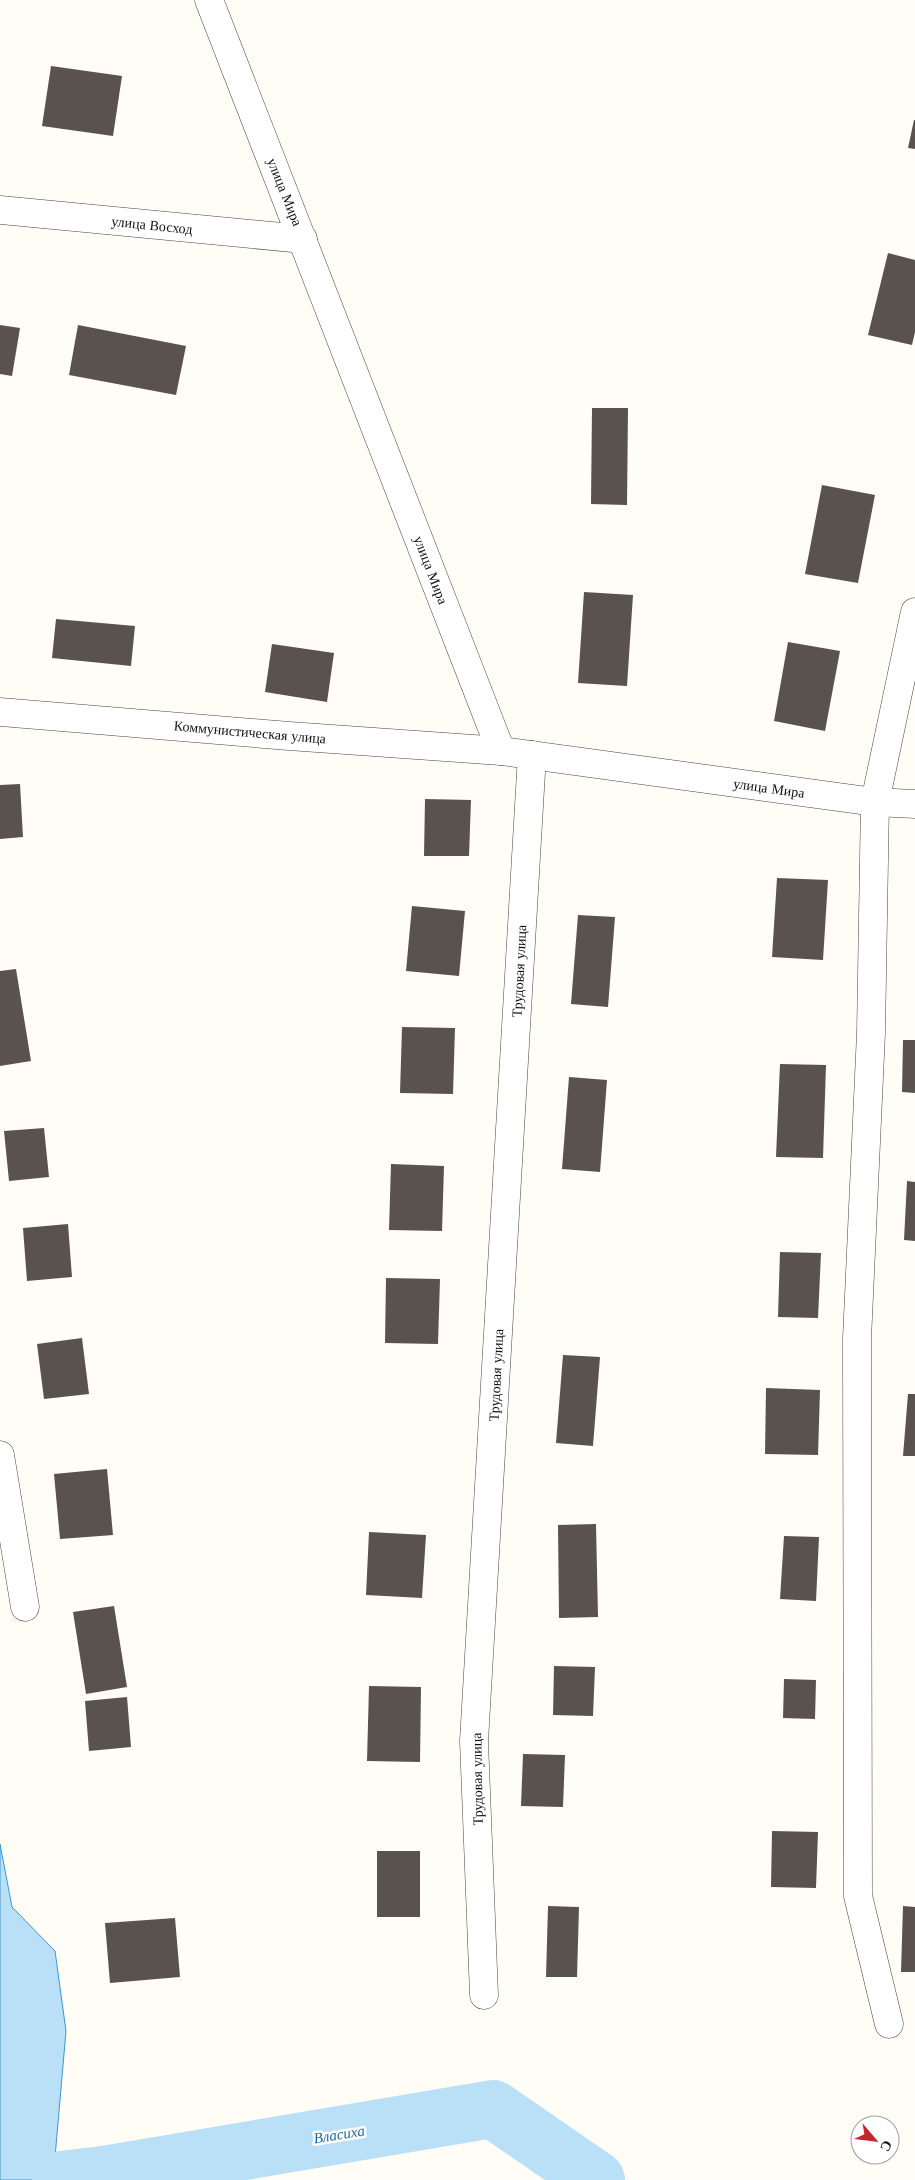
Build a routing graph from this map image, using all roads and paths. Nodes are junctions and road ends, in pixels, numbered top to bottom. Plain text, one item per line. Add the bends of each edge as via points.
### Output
1 (209, 0) edge
2 (0, 210) edge
3 (304, 240) junction
4 (915, 612) edge
5 (0, 712) edge
6 (501, 751) junction
7 (532, 755) junction
8 (875, 802) junction
9 (915, 804) edge
10 (0, 1455) edge
11 (25, 1607) dead end
12 (484, 1996) dead end
13 (889, 2024) dead end

1 - 3 street, улица Мира
2 - 3 street, улица Восход
3 - 6 street, улица Мира
4 - 8 street
5 - 6 street, Коммунистическая улица
6 - 7 street, улица Мира
7 - 8 street, улица Мира
7 - 12 street, Трудовая улица via 474,1741
8 - 9 street, улица Мира
8 - 13 street via 871,1033 858,1339 858,1896
10 - 11 street

